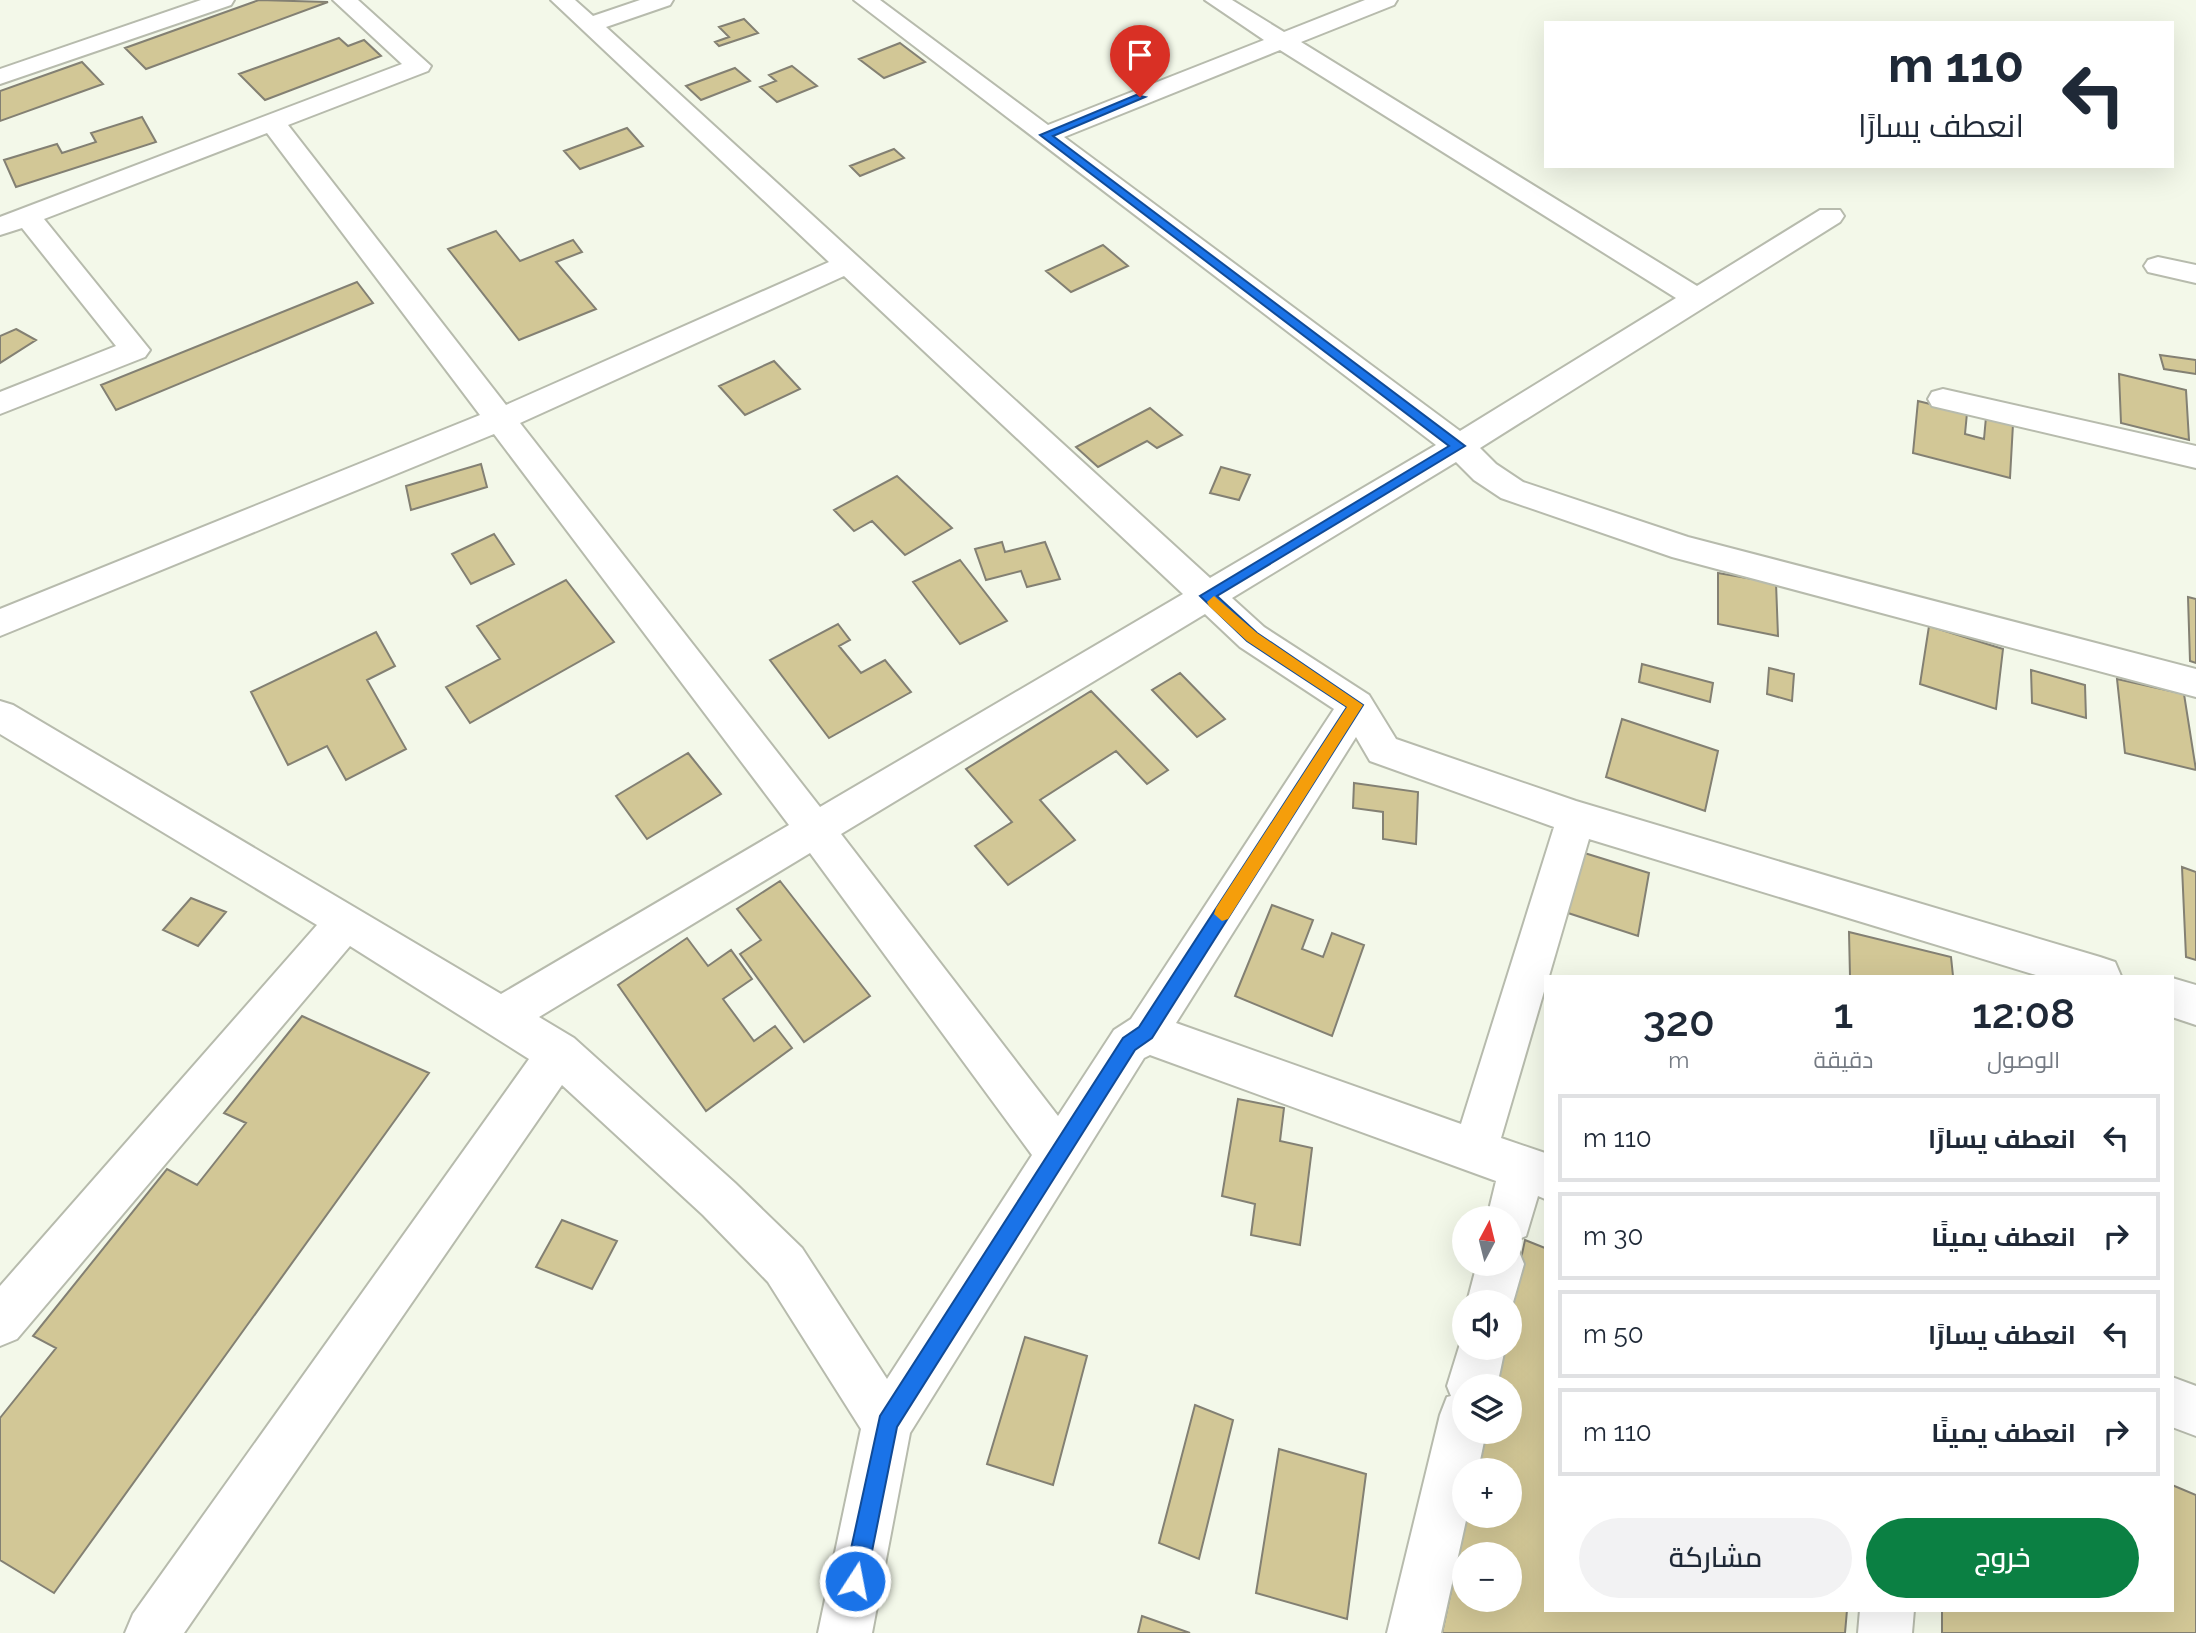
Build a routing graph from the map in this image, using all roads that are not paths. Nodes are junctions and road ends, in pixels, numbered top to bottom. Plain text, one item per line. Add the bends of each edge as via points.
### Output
1 (223, 0) edge
2 (344, 0) edge
3 (562, 0) edge
4 (662, 0) edge
5 (864, 0) edge
6 (1216, 0) edge
7 (1386, 0) edge
8 (590, 25) junction
9 (1282, 41) junction
10 (0, 77) edge
11 (272, 122) junction
12 (1045, 135) junction
13 (1830, 216) dead end
14 (13, 221) edge
15 (849, 264) junction
16 (2158, 267) dead end
17 (2196, 274) edge
18 (1696, 298) junction
19 (1943, 399) dead end
20 (0, 404) edge
21 (501, 419) junction
22 (1459, 446) junction
23 (2196, 457) edge
24 (1207, 596) junction
25 (0, 623) edge
26 (2196, 683) edge
27 (1356, 705) junction
28 (0, 716) edge
29 (1576, 818) junction
30 (815, 830) junction
31 (346, 921) junction
32 (2097, 975) edge
33 (2174, 999) edge
34 (2196, 1005) edge
35 (499, 1017) junction
36 (1146, 1032) junction
37 (559, 1053) junction
38 (1475, 1151) junction
39 (1059, 1154) junction
40 (1534, 1172) edge
41 (1517, 1206) edge
42 (0, 1322) edge
43 (2174, 1403) edge
44 (2196, 1411) edge
45 (887, 1424) junction
46 (1458, 1444) edge
47 (1887, 1612) edge
48 (152, 1633) edge
49 (845, 1633) edge
50 (1414, 1633) edge
51 (1885, 1633) edge

1 - 10 street
2 - 11 street via 419,66
3 - 8 street
4 - 8 street
5 - 12 street
6 - 9 street
7 - 9 street
8 - 15 street
9 - 12 street
9 - 18 street
11 - 14 street
11 - 21 street
12 - 22 street
13 - 18 street
14 - 20 street via 135,350
15 - 21 street
15 - 24 street
16 - 17 street
18 - 22 street
19 - 23 street
21 - 25 street
21 - 30 street
22 - 24 street
22 - 26 street via 1512,491 1684,548
24 - 27 street via 1252,637
24 - 30 street
27 - 29 street via 1383,750
27 - 36 street
28 - 31 street
29 - 32 street
29 - 38 street
30 - 35 street
30 - 39 street
31 - 35 street
31 - 42 street
33 - 34 street
35 - 37 street
36 - 38 street
36 - 39 street via 1129,1044
37 - 45 street via 785,1265
37 - 48 street
38 - 40 street
39 - 45 street
40 - 41 street
43 - 44 street
45 - 49 street
46 - 50 street
47 - 51 street

